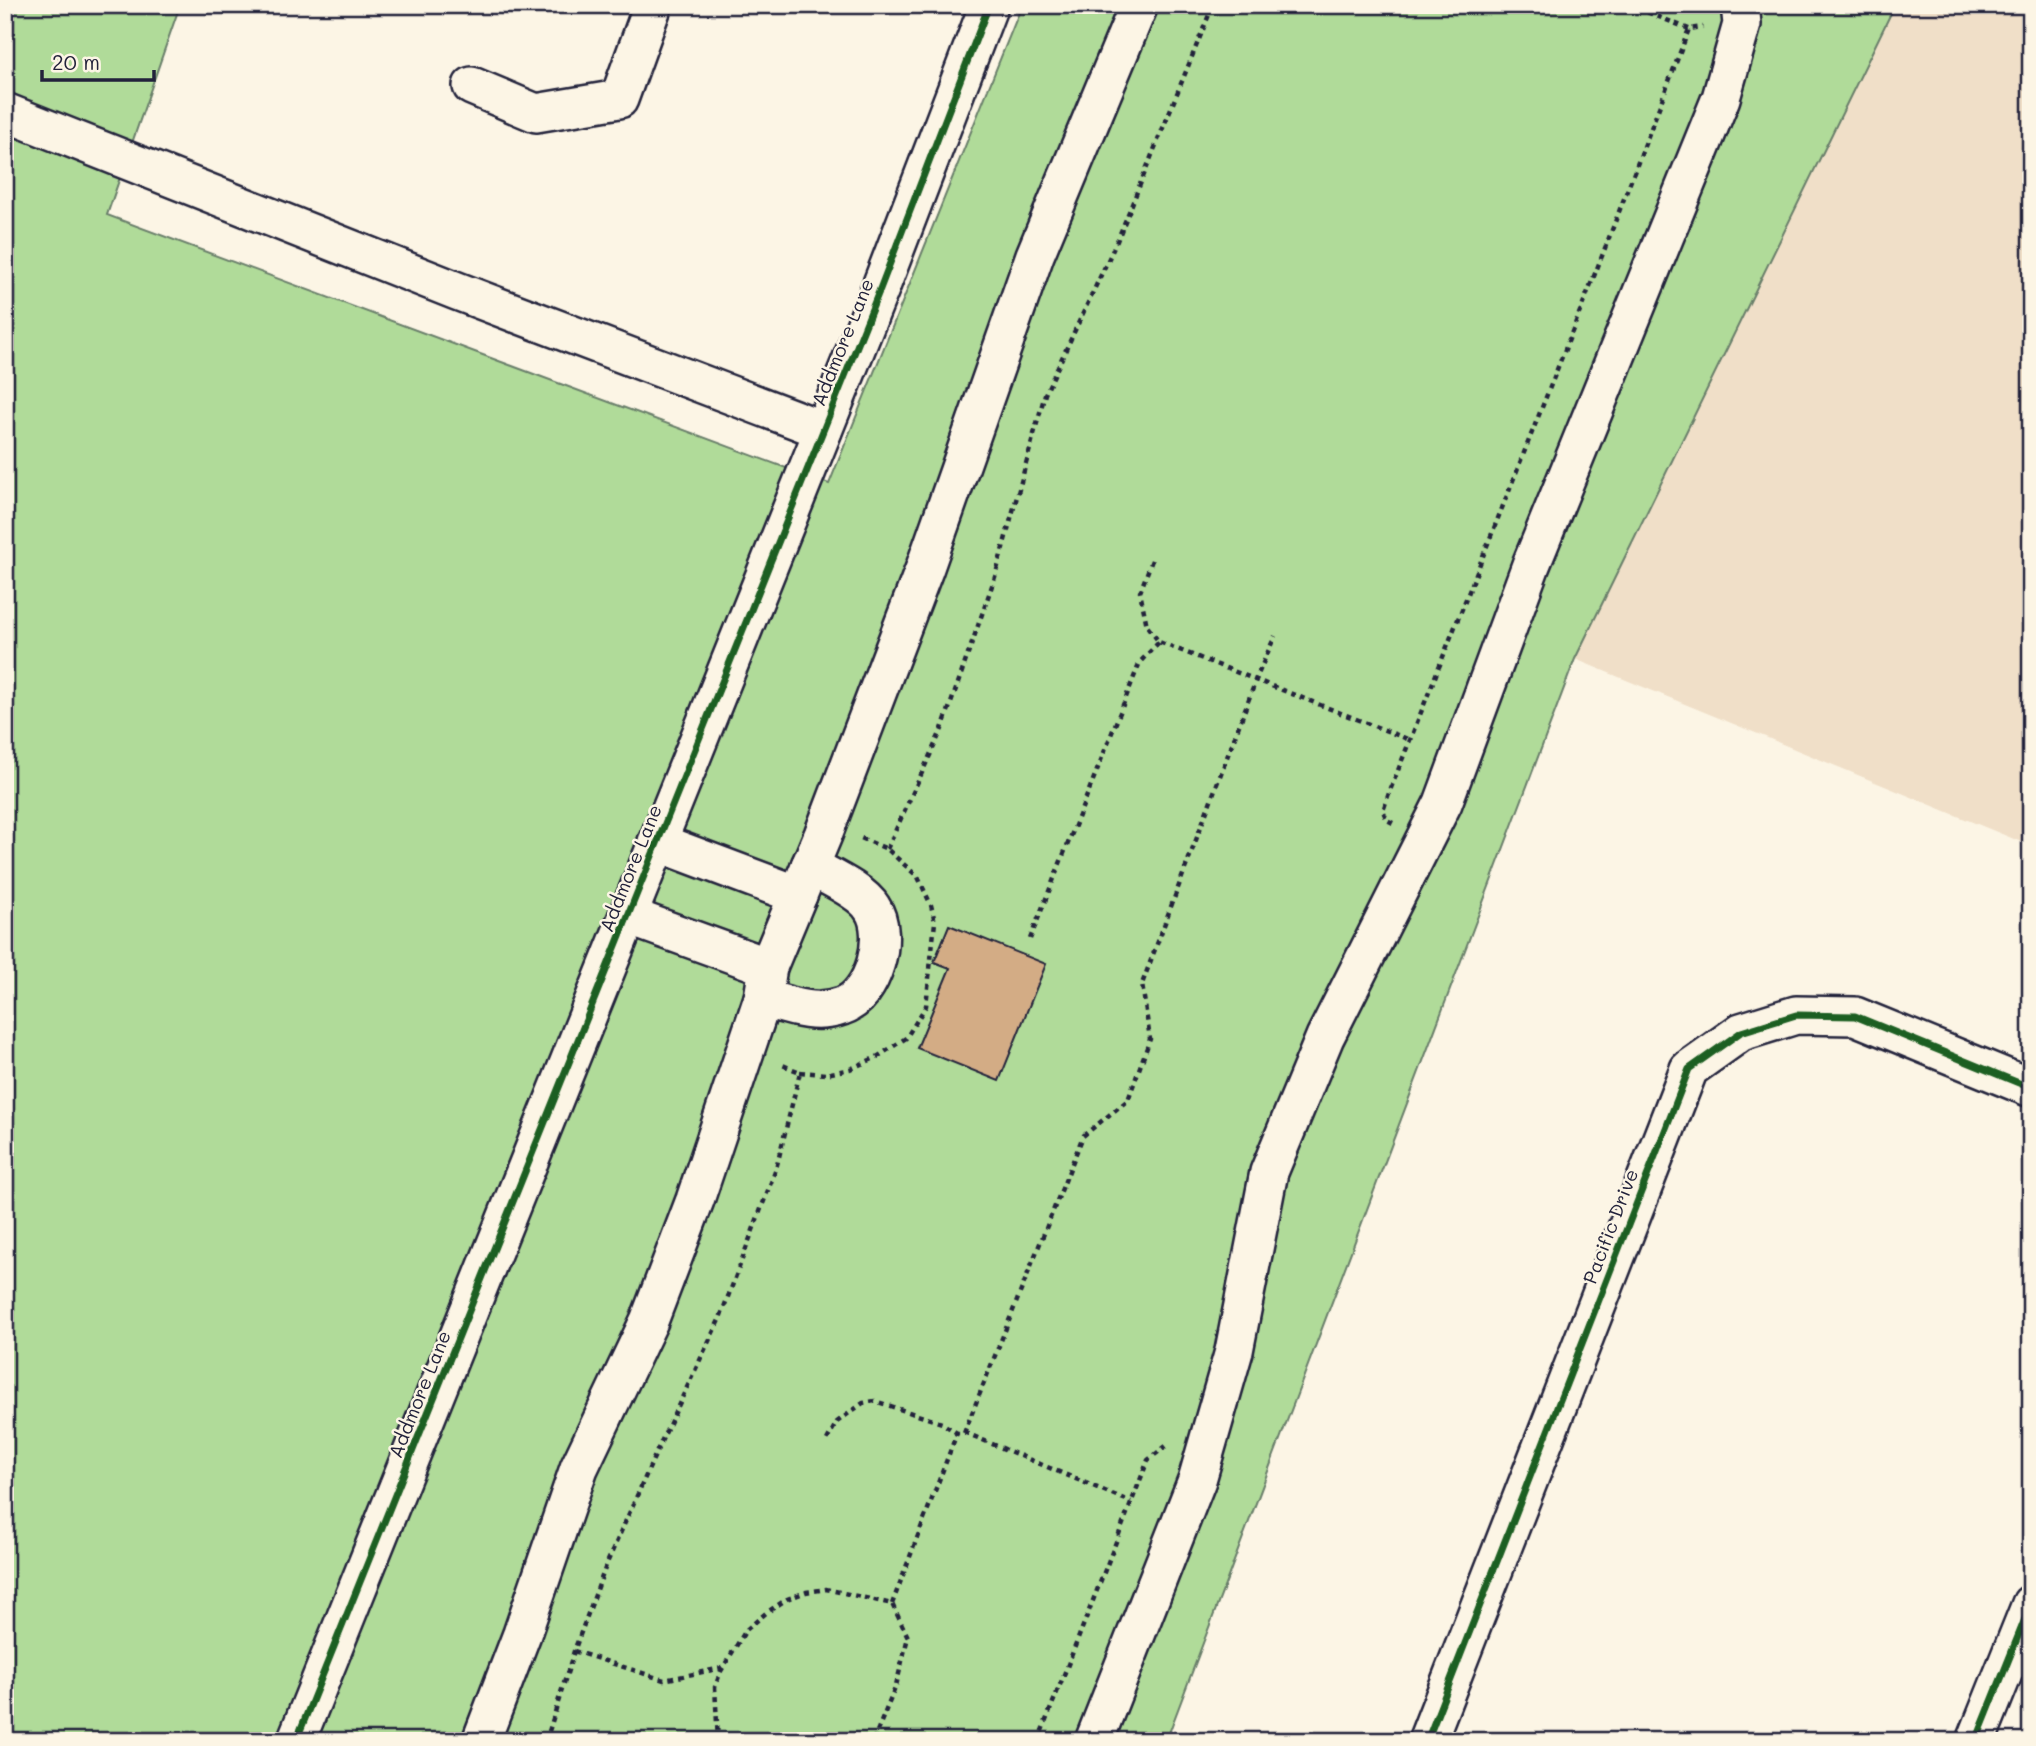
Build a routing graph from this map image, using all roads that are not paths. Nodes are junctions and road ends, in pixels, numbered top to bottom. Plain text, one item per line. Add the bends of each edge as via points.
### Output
1 (653, 5) edge
2 (989, 5) edge
3 (1139, 5) edge
4 (1740, 5) edge
5 (472, 86) dead end
6 (5, 111) edge
7 (823, 430) junction
8 (657, 842) junction
9 (804, 880) junction
10 (628, 916) junction
11 (766, 983) junction
12 (2031, 1088) edge
13 (2031, 1604) edge
14 (296, 1741) edge
15 (481, 1741) edge
16 (1094, 1741) edge
17 (1427, 1741) edge
18 (1976, 1741) edge

1 - 5 street via 620,99 536,113
2 - 7 street, Addmore Lane
3 - 9 street via 1035,256 924,570
4 - 16 street via 1742,24 1721,98 1531,565 1443,803 1325,1037 1269,1172 1234,1351 1197,1480
6 - 7 street
7 - 8 street, Addmore Lane
8 - 9 street
8 - 10 street, Addmore Lane
9 - 11 street
9 - 11 street via 856,893 873,908 881,940 875,969 845,1006 811,1012
10 - 11 street
10 - 14 street, Addmore Lane
11 - 15 street via 695,1200 649,1321 579,1468
12 - 17 street, Pacific Drive via 1855,1016 1796,1015 1741,1032 1689,1069
13 - 18 street

